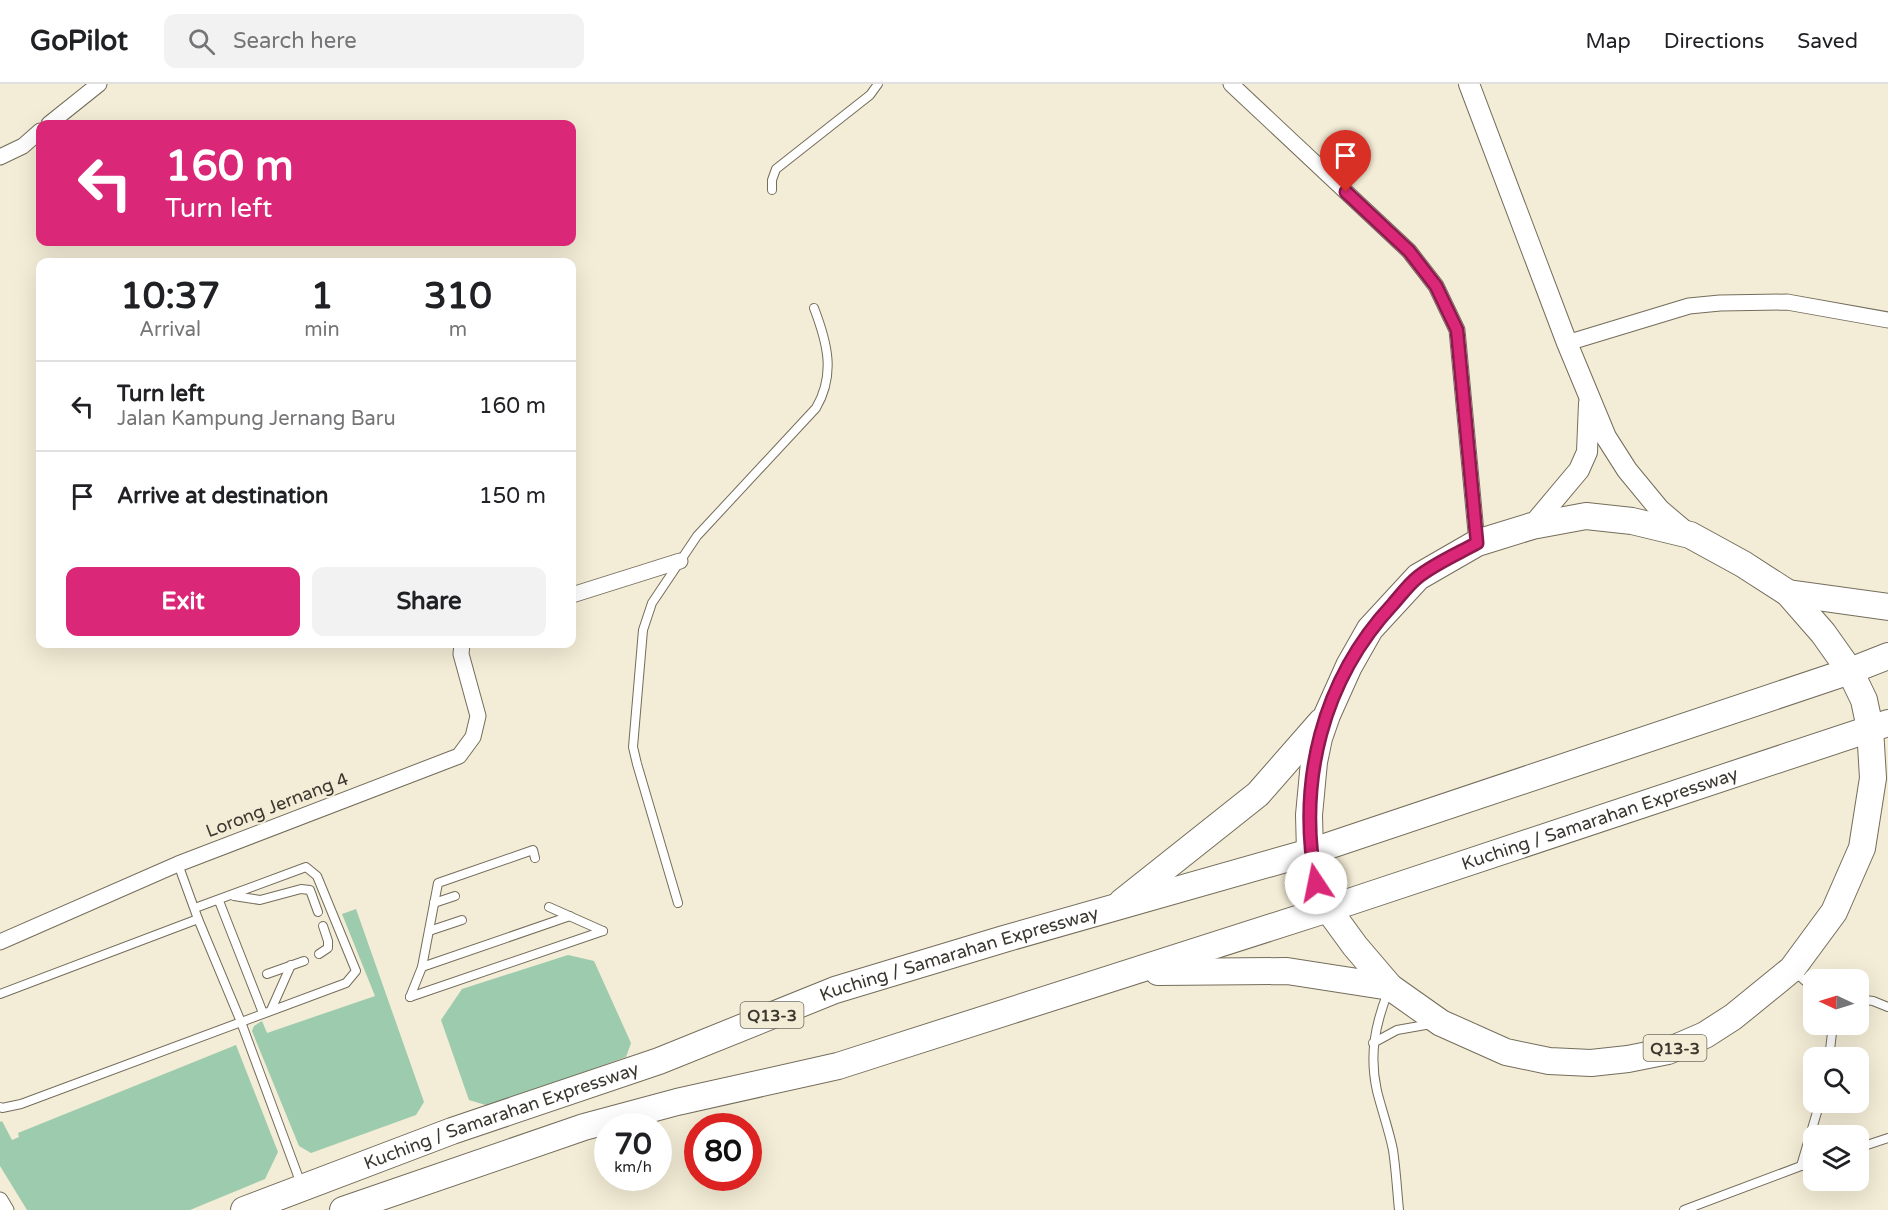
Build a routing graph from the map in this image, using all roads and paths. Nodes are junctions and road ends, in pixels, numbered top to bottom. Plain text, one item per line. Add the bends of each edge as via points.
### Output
1 (99, 84) edge
2 (878, 84) edge
3 (1231, 84) edge
4 (1469, 84) edge
5 (54, 120) edge
6 (36, 135) edge
7 (0, 157) edge
8 (772, 190) dead end
9 (814, 308) dead end
10 (1888, 320) edge
11 (1567, 343) junction
12 (1589, 394) junction
13 (1532, 526) junction
14 (1690, 535) junction
15 (1477, 543) junction
16 (680, 561) junction
17 (1788, 593) junction
18 (576, 594) edge
19 (1888, 607) edge
20 (462, 648) edge
21 (1888, 656) edge
22 (1850, 671) junction
23 (1327, 715) junction
24 (1879, 726) edge
25 (1888, 818) edge
26 (1862, 848) junction
27 (1310, 852) junction
28 (535, 858) dead end
29 (178, 864) junction
30 (233, 895) junction
31 (455, 896) dead end
32 (219, 901) junction
33 (434, 903) junction
34 (678, 903) dead end
35 (549, 907) dead end
36 (195, 908) junction
37 (1328, 909) junction
38 (1112, 910) junction
39 (318, 912) dead end
40 (570, 916) junction
41 (198, 919) junction
42 (462, 920) dead end
43 (323, 926) dead end
44 (429, 931) junction
45 (0, 942) edge
46 (319, 954) dead end
47 (304, 960) dead end
48 (291, 965) junction
49 (422, 967) junction
50 (1792, 969) junction
51 (1130, 972) junction
52 (267, 974) dead end
53 (1803, 979) edge
54 (1390, 987) junction
55 (0, 994) edge
56 (1869, 1002) edge
57 (1888, 1007) edge
58 (267, 1012) junction
59 (241, 1022) junction
60 (1442, 1023) junction
61 (1372, 1043) junction
62 (0, 1107) edge
63 (1817, 1113) edge
64 (1888, 1138) edge
65 (1869, 1144) edge
66 (1801, 1166) joint
67 (302, 1188) junction
68 (0, 1200) edge
69 (6, 1210) edge
70 (244, 1210) edge
71 (343, 1210) edge
72 (1399, 1210) edge
73 (1684, 1210) edge

1 - 5 street
2 - 8 lane via 776,169
3 - 15 street via 1409,251 1436,286 1457,330
4 - 11 street
6 - 7 street
9 - 16 lane via 828,349 824,394 816,408 697,536
10 - 11 street via 1787,302 1720,303 1689,306
11 - 12 street
12 - 13 street via 1587,452 1579,470
12 - 14 street via 1606,437 1627,470 1660,510
13 - 14 highway, Q13-3 via 1586,516 1632,521
13 - 15 highway, Q13-3
14 - 17 highway, Q13-3
15 - 23 highway, Q13-3 via 1418,577 1370,629
16 - 18 street
16 - 34 lane via 652,603 645,623 633,747
17 - 19 highway
17 - 22 highway, Q13-3
20 - 29 street, Lorong Jernang 4 via 478,716 473,737 459,756
21 - 22 highway, Kuching / Samarahan Expressway / Q13-3
22 - 24 highway, Q13-3
22 - 27 highway, Kuching / Samarahan Expressway / Q13-3
23 - 27 highway, Q13-3 via 1311,785
23 - 38 highway via 1258,794
24 - 26 highway, Q13-3
24 - 37 highway, Kuching / Samarahan Expressway
25 - 26 highway
26 - 50 highway, Q13-3 via 1834,912
27 - 37 highway, Q13-3 via 1316,883
27 - 38 highway, Kuching / Samarahan Expressway / Q13-3
28 - 33 lane via 533,850 438,883
29 - 36 lane
29 - 45 street, Lorong Jernang 4
30 - 32 lane
30 - 39 lane via 260,900 310,890
30 - 58 lane via 306,867 312,870 356,971 346,983
31 - 33 lane
32 - 36 lane
32 - 58 lane
33 - 44 lane
35 - 40 lane
36 - 41 lane
37 - 51 highway, Kuching / Samarahan Expressway
37 - 54 highway, Q13-3
38 - 67 highway, Kuching / Samarahan Expressway / Q13-3 via 835,990 659,1061 452,1131
40 - 49 lane
40 - 49 lane via 603,931 410,997
41 - 55 lane
41 - 59 lane
42 - 44 lane
43 - 46 lane via 328,948
44 - 49 lane
47 - 48 lane
48 - 52 lane
48 - 58 lane
50 - 53 lane
50 - 60 highway, Q13-3 via 1705,1035 1668,1051 1628,1059 1591,1063 1506,1052
51 - 54 highway via 1287,971
51 - 71 highway, Kuching / Samarahan Expressway via 838,1066 584,1127
54 - 60 highway, Q13-3
54 - 61 lane
56 - 57 lane
58 - 59 lane
59 - 62 lane via 21,1104
59 - 67 lane
60 - 61 lane via 1396,1030
61 - 72 lane
63 - 66 lane
64 - 65 lane
66 - 73 lane
67 - 70 highway, Kuching / Samarahan Expressway / Q13-3
68 - 69 street

